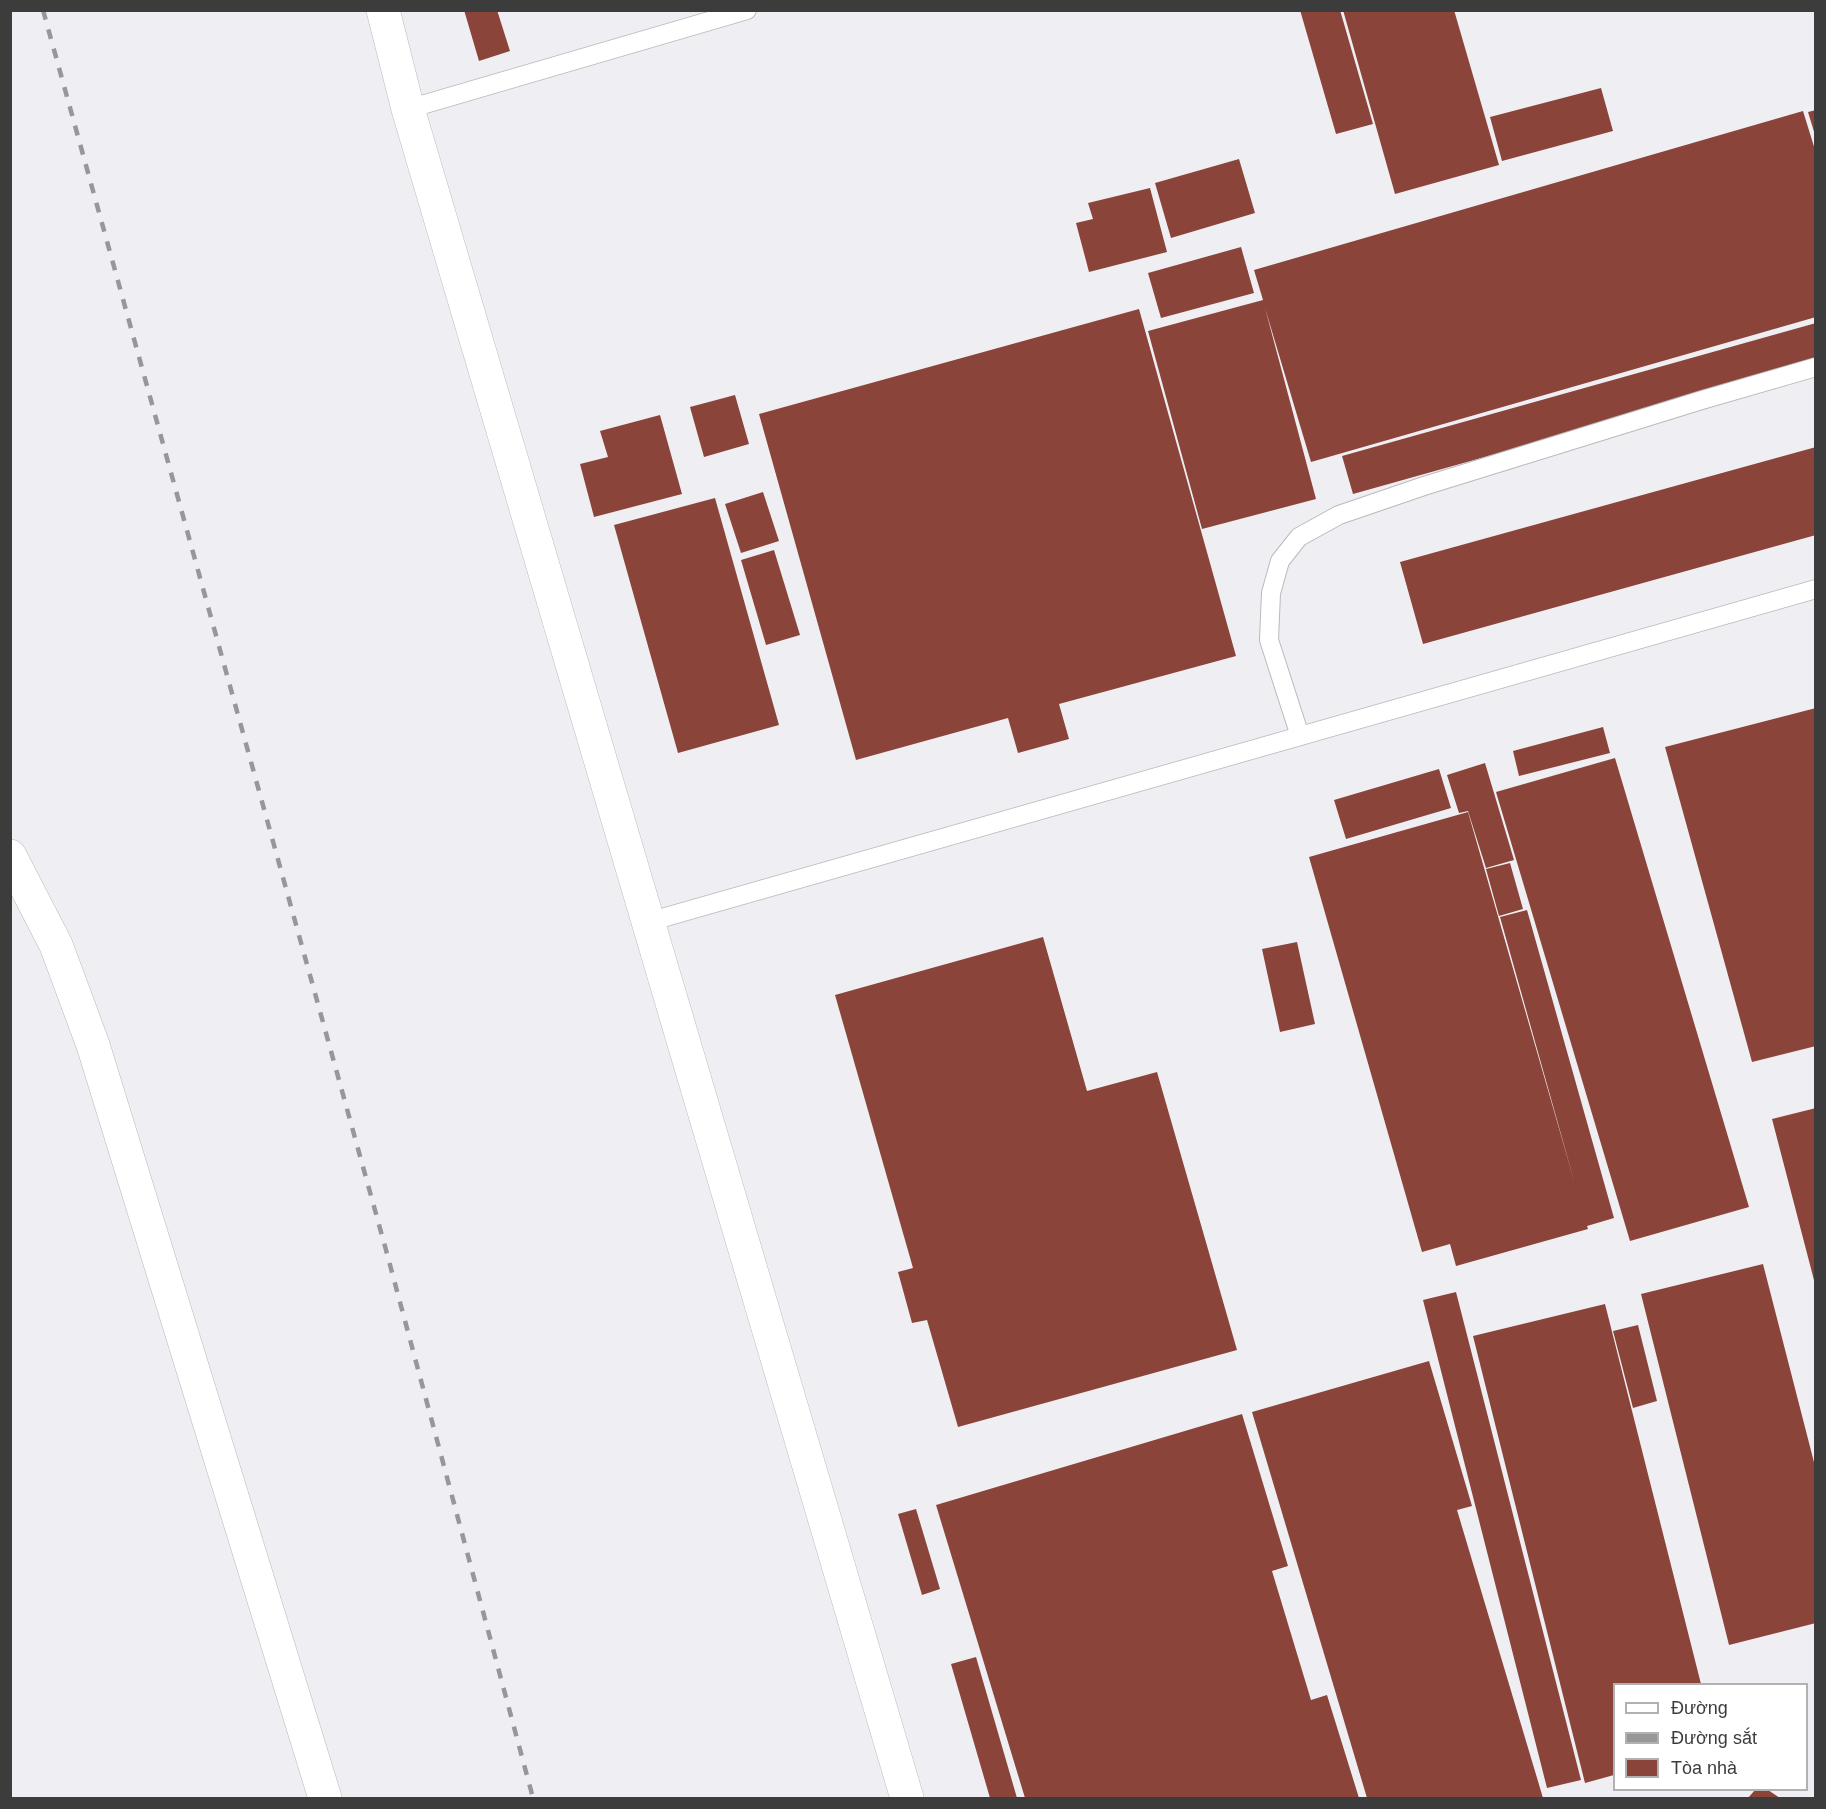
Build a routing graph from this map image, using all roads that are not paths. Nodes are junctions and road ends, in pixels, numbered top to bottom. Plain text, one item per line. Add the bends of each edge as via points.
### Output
1 (383, 10) edge
2 (747, 10) edge
3 (408, 109) junction
4 (1815, 368) edge
5 (1815, 589) edge
6 (1299, 736) junction
7 (10, 856) edge
8 (648, 922) junction
9 (326, 1798) edge
10 (907, 1798) edge

1 - 3 street
2 - 3 lane
3 - 8 street
4 - 6 lane via 1424,486 1339,515 1299,537 1280,561 1271,593 1269,640
5 - 6 lane
6 - 8 lane
7 - 9 street via 56,945 93,1045
8 - 10 street

